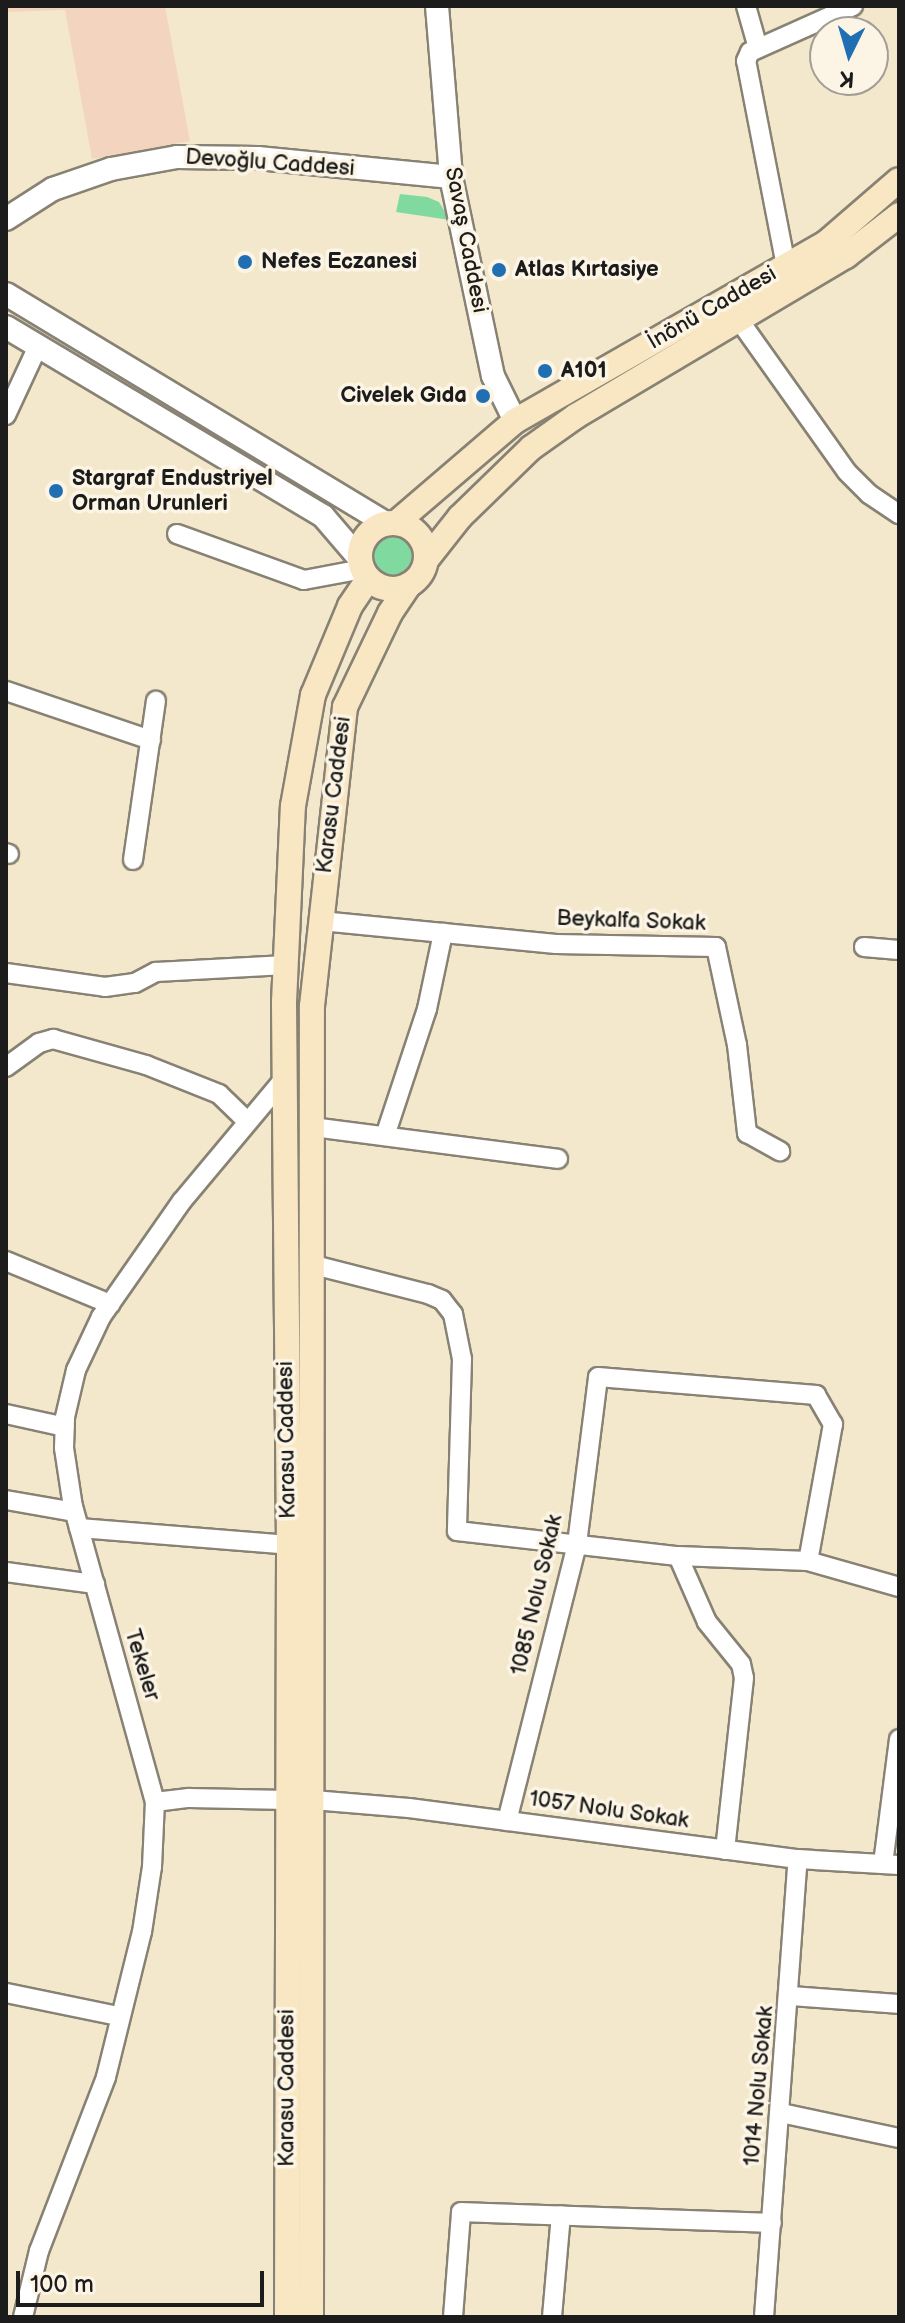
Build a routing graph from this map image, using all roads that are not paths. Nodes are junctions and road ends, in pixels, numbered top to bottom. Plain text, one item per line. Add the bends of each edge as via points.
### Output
1 (437, 6) edge
2 (746, 6) edge
3 (853, 6) edge
4 (813, 14) edge
5 (758, 48) junction
6 (451, 177) junction
7 (899, 180) edge
8 (7, 214) edge
9 (899, 215) edge
10 (786, 266) junction
11 (6, 294) edge
12 (739, 320) junction
13 (6, 327) edge
14 (38, 346) junction
15 (6, 415) edge
16 (515, 421) junction
17 (899, 514) edge
18 (390, 523) junction
19 (177, 534) dead end
20 (426, 560) junction
21 (363, 569) junction
22 (409, 585) junction
23 (6, 691) edge
24 (156, 701) dead end
25 (151, 740) junction
26 (133, 860) dead end
27 (321, 921) junction
28 (443, 933) junction
29 (864, 947) dead end
30 (899, 950) edge
31 (286, 965) junction
32 (6, 973) edge
33 (6, 1067) edge
34 (284, 1079) junction
35 (246, 1120) junction
36 (313, 1127) junction
37 (385, 1136) junction
38 (780, 1151) dead end
39 (558, 1159) dead end
40 (6, 1261) edge
41 (314, 1265) junction
42 (110, 1304) junction
43 (6, 1414) edge
44 (65, 1427) junction
45 (6, 1500) edge
46 (77, 1520) junction
47 (577, 1544) junction
48 (289, 1545) junction
49 (678, 1556) junction
50 (808, 1561) junction
51 (6, 1572) edge
52 (95, 1584) junction
53 (899, 1587) edge
54 (899, 1739) edge
55 (288, 1800) junction
56 (313, 1800) junction
57 (155, 1802) junction
58 (507, 1821) junction
59 (725, 1850) junction
60 (798, 1859) junction
61 (891, 1865) edge
62 (6, 1993) edge
63 (790, 1996) junction
64 (899, 2004) edge
65 (118, 2016) junction
66 (781, 2113) junction
67 (899, 2138) edge
68 (561, 2215) junction
69 (772, 2223) junction
70 (23, 2317) edge
71 (287, 2317) edge
72 (311, 2317) edge
73 (453, 2317) edge
74 (552, 2317) edge
75 (764, 2317) edge

1 - 6 street, Savaş Caddesi
2 - 5 street
3 - 4 street
4 - 5 street
5 - 10 street via 748,55 745,70
6 - 8 street, Devoğlu Caddesi via 258,158 177,157 111,169 53,189
6 - 16 street, Savaş Caddesi via 493,376
7 - 10 main road, İnönü Caddesi via 826,243
9 - 12 main road, İnönü Caddesi via 846,256
10 - 16 main road, İnönü Caddesi
11 - 18 street
12 - 17 street via 847,472
12 - 20 main road, İnönü Caddesi via 531,448 460,517
13 - 14 street
14 - 15 street
14 - 21 street via 323,516
16 - 18 main road
18 - 20 main road via 415,531
18 - 21 main road via 366,536
19 - 21 street via 304,580
20 - 22 main road via 418,579
21 - 22 main road via 388,589
21 - 31 main road, Karasu Caddesi via 313,695 293,806
22 - 27 main road, Karasu Caddesi via 345,707
23 - 25 street
24 - 25 street
25 - 26 street
27 - 28 street, Beykalfa Sokak
27 - 36 main road, Karasu Caddesi via 312,1006
28 - 37 street via 427,1009
28 - 38 street, Beykalfa Sokak via 556,944 716,947 737,1045 747,1133
29 - 30 street
31 - 32 street via 156,972 135,983 105,987
31 - 34 main road, Karasu Caddesi
33 - 35 street via 53,1039 146,1065 219,1094
34 - 35 street, Tekeler
34 - 48 main road, Karasu Caddesi
35 - 42 street, Tekeler
36 - 37 street
36 - 41 main road, Karasu Caddesi
37 - 39 street
40 - 42 street
41 - 47 street via 428,1294 442,1300 453,1314 462,1359 457,1531
41 - 56 main road, Karasu Caddesi
42 - 44 street, Tekeler via 76,1370
43 - 44 street
44 - 46 street, Tekeler
45 - 46 street
46 - 48 street
46 - 52 street, Tekeler
47 - 49 street
47 - 50 street, 1085 Nolu Sokak via 598,1377 816,1395 833,1424
47 - 58 street, 1085 Nolu Sokak
48 - 55 main road, Karasu Caddesi
49 - 50 street
49 - 59 street via 707,1622 741,1664 744,1678
50 - 53 street
51 - 52 street
52 - 57 street, Tekeler
54 - 61 street
55 - 57 street
55 - 71 main road, Karasu Caddesi
56 - 58 street, 1057 Nolu Sokak
56 - 72 main road, Karasu Caddesi
57 - 65 street, Tekeler via 142,1932
58 - 59 street, 1057 Nolu Sokak
59 - 60 street, 1057 Nolu Sokak
60 - 61 street, 1057 Nolu Sokak
60 - 63 street, 1014 Nolu Sokak
62 - 65 street
63 - 64 street
63 - 66 street, 1014 Nolu Sokak
65 - 70 street, Tekeler via 106,2077 39,2251
66 - 67 street
66 - 69 street, 1014 Nolu Sokak
68 - 69 street
68 - 73 street via 461,2212
68 - 74 street
69 - 75 street, 1014 Nolu Sokak

